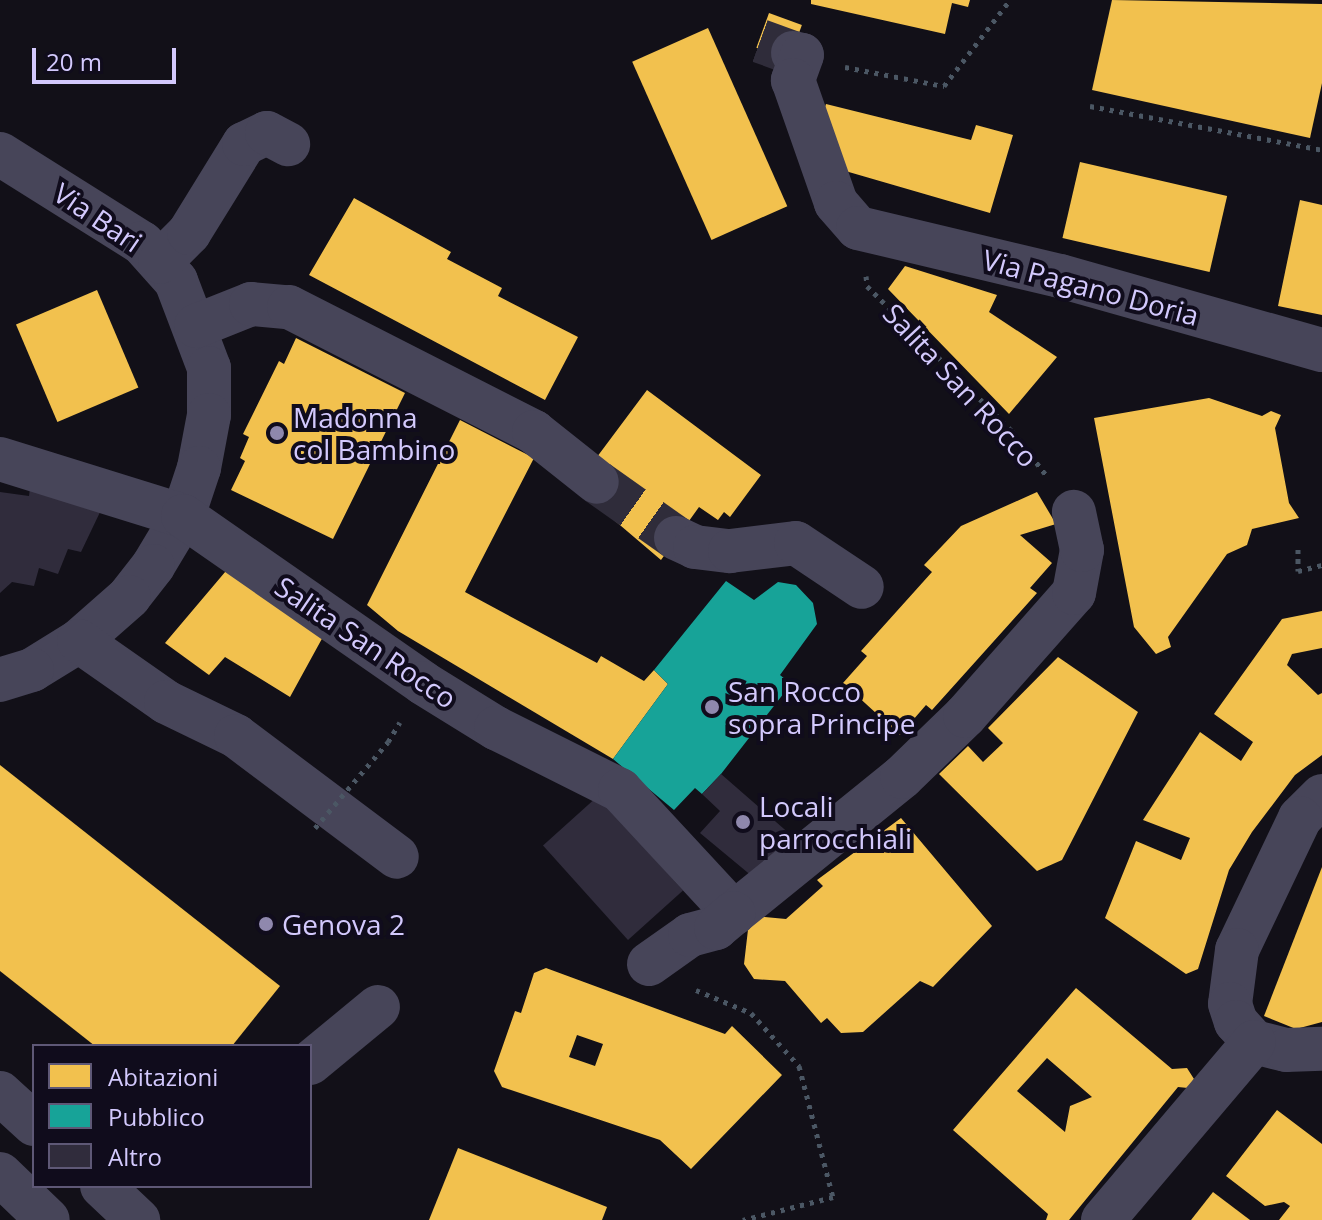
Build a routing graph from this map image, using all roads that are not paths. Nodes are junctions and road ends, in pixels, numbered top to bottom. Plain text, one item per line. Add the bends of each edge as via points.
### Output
1 (797, 54) road end
2 (288, 144) dead end
3 (0, 154) edge
4 (160, 262) junction
5 (196, 326) junction
6 (1322, 350) edge
7 (0, 459) edge
8 (597, 482) tunnel mouth
9 (1074, 512) road end
10 (183, 516) junction
11 (676, 538) tunnel mouth
12 (862, 587) dead end
13 (79, 641) junction
14 (0, 680) edge
15 (1322, 796) edge
16 (397, 857) dead end
17 (725, 921) junction
18 (649, 964) dead end
19 (378, 1007) dead end
20 (1254, 1042) junction
21 (1322, 1049) edge
22 (312, 1061) edge
23 (0, 1093) edge
24 (32, 1122) edge
25 (0, 1174) edge
26 (104, 1188) edge
27 (48, 1220) edge
28 (138, 1220) edge
29 (1103, 1220) edge

1 - 6 street, Via Pagano Doria via 793,80 836,203 858,228 1060,276
2 - 4 street via 267,133 252,137 189,233
3 - 4 street, Via Bari via 102,215
4 - 5 street, Via Bari
5 - 8 street via 251,304 289,307 534,432
5 - 10 street, Via Bari via 209,368 209,415
7 - 10 street, Salita San Rocco
9 - 17 street via 1082,550 1074,593 965,716 902,777
10 - 13 street, Via Bari via 129,597
10 - 17 street, Salita San Rocco via 423,683 496,728 620,790
11 - 12 street via 695,547 730,551 796,543
13 - 14 street, Via Bari via 32,670
13 - 16 street via 166,702 236,736
15 - 20 street via 1300,818 1237,950 1230,1004 1236,1022
17 - 18 street via 690,935
19 - 22 street
20 - 21 street via 1286,1050
20 - 29 street
23 - 24 street
25 - 27 street
26 - 28 street

